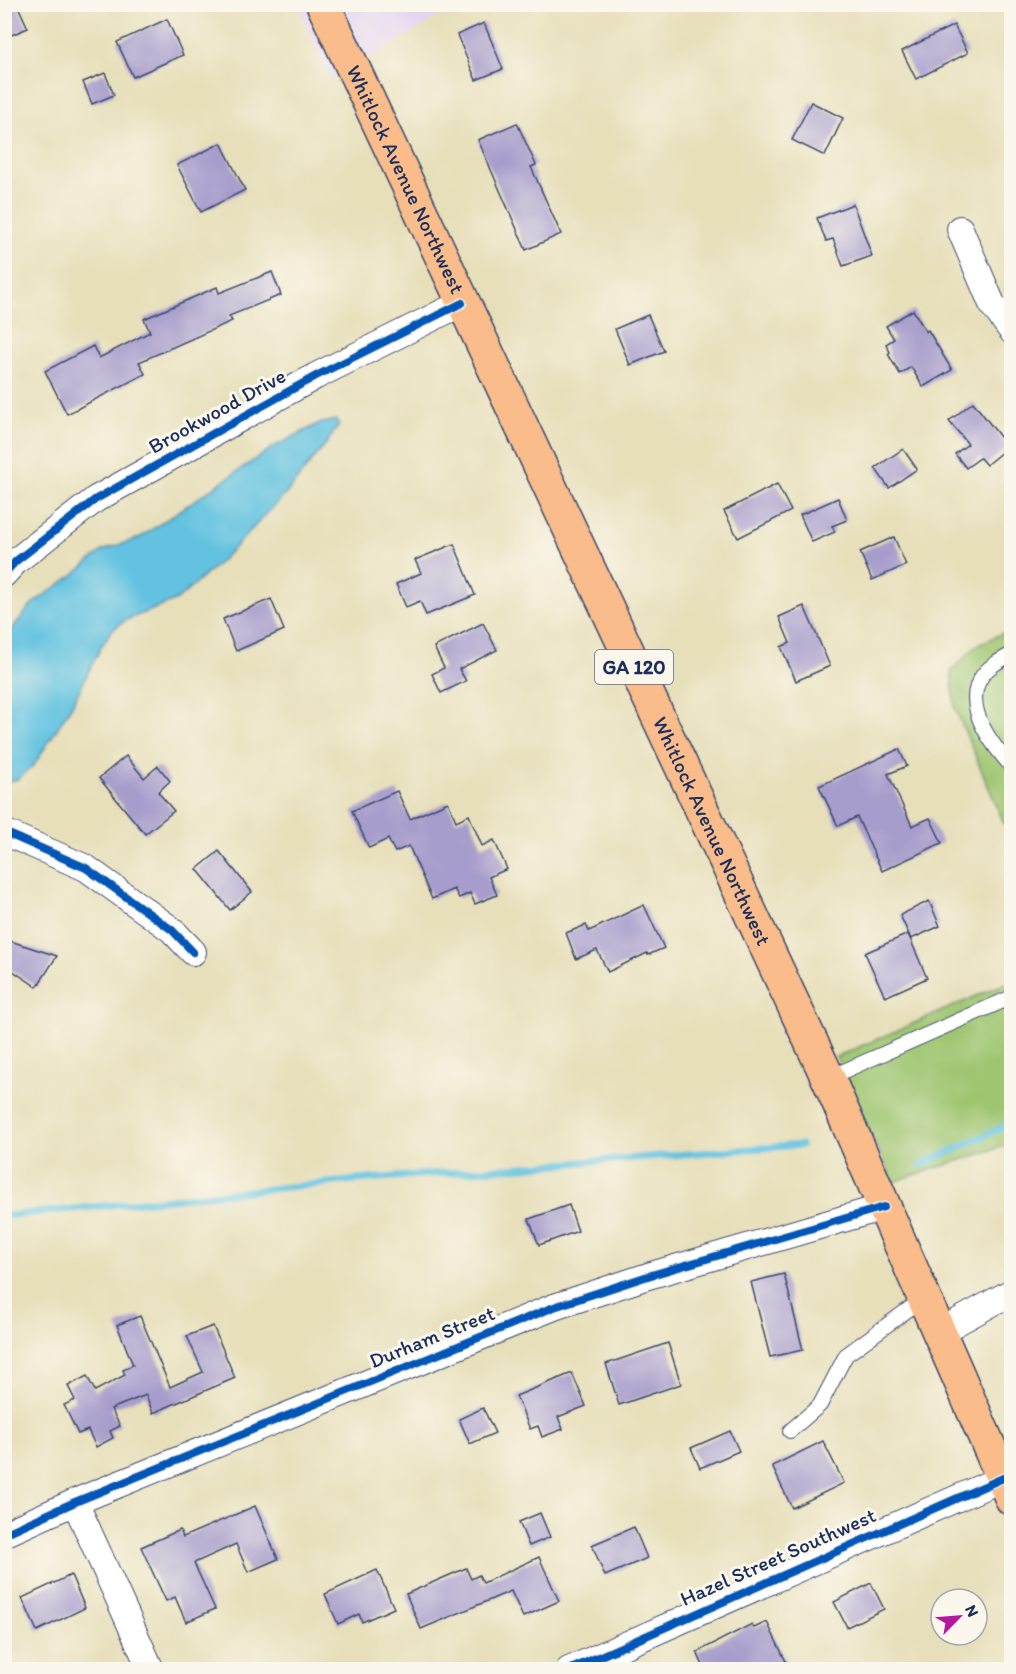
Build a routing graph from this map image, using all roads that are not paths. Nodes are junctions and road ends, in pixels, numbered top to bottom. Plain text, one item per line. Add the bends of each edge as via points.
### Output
1 (323, 4) edge
2 (960, 229) dead end
3 (462, 303) junction
4 (1011, 331) edge
5 (4, 574) edge
6 (1011, 654) edge
7 (1011, 767) edge
8 (4, 832) edge
9 (193, 952) dead end
10 (1011, 997) edge
11 (828, 1078) junction
12 (884, 1207) junction
13 (1011, 1292) edge
14 (924, 1298) junction
15 (939, 1332) junction
16 (790, 1431) dead end
17 (1004, 1469) edge
18 (75, 1502) junction
19 (4, 1534) edge
20 (151, 1670) edge
21 (569, 1670) edge

1 - 3 highway, Whitlock Avenue Northwest / GA 120
2 - 4 street via 992,304
3 - 5 street, Brookwood Drive via 316,376 96,499
3 - 11 highway, Whitlock Avenue Northwest / GA 120
6 - 7 lane via 982,675 976,700 985,732
8 - 9 street via 86,868 172,930
10 - 11 lane
11 - 12 highway, Whitlock Avenue Northwest / GA 120
12 - 14 highway, Whitlock Avenue Northwest / GA 120
12 - 18 street, Durham Street via 554,1307
13 - 15 street
14 - 15 highway, Whitlock Avenue Northwest / GA 120
14 - 16 lane via 846,1355 820,1405
15 - 17 highway, Whitlock Avenue Northwest / GA 120
17 - 21 street, Hazel Street Southwest
18 - 19 street, Durham Street
18 - 20 street

